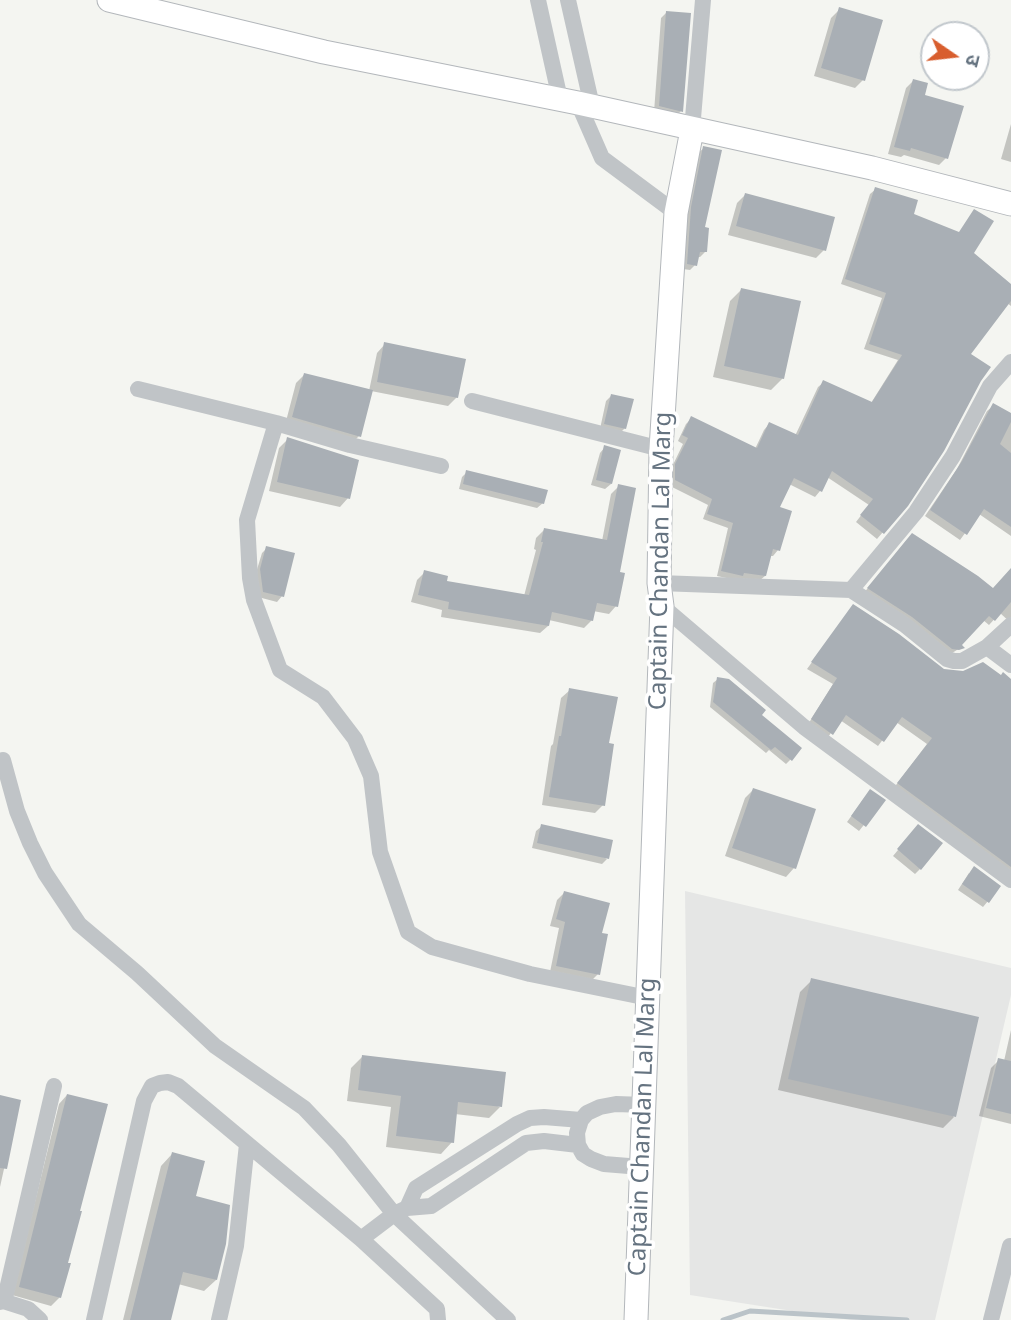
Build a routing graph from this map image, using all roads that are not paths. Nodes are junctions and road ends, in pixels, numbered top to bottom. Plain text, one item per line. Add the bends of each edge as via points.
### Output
1 (109, 0) edge
2 (538, 0) edge
3 (568, 0) edge
4 (703, 0) edge
5 (577, 103) junction
6 (692, 130) junction
7 (1011, 204) edge
8 (676, 213) junction
9 (1010, 366) edge
10 (138, 389) dead end
11 (472, 401) dead end
12 (276, 423) junction
13 (661, 449) junction
14 (441, 466) dead end
15 (659, 583) junction
16 (851, 590) junction
17 (662, 606) junction
18 (1011, 625) edge
19 (987, 647) junction
20 (1011, 665) edge
21 (3, 760) dead end
22 (1011, 880) edge
23 (648, 998) junction
24 (54, 1086) dead end
25 (644, 1105) junction
26 (581, 1119) junction
27 (247, 1144) junction
28 (578, 1145) junction
29 (641, 1167) junction
30 (401, 1211) junction
31 (360, 1239) junction
32 (1010, 1246) edge
33 (1, 1301) edge
34 (636, 1313) edge
35 (40, 1320) edge
36 (94, 1320) edge
37 (219, 1320) edge
38 (438, 1320) edge
39 (508, 1320) edge
40 (990, 1320) edge

1 - 5 street via 324,52
2 - 5 street
3 - 5 street
4 - 6 street
5 - 6 street
5 - 8 street via 601,158
6 - 7 street
6 - 8 street, Captain Chandan Lal Marg
8 - 13 street, Captain Chandan Lal Marg
9 - 16 street via 990,386 953,456 916,512
10 - 12 street
11 - 13 street
12 - 14 street
12 - 23 street via 247,520 254,600 280,670 323,697 355,739 371,776 380,852 408,932 432,947 530,974
13 - 15 street, Captain Chandan Lal Marg
15 - 16 street
15 - 17 street, Captain Chandan Lal Marg
16 - 19 street via 947,659 962,661
17 - 22 street via 804,727
17 - 23 street, Captain Chandan Lal Marg
18 - 19 street
19 - 20 street
21 - 30 street via 30,843 79,924 215,1046 304,1108
23 - 25 street, Captain Chandan Lal Marg
24 - 33 street
25 - 26 street via 600,1107
25 - 29 street, Captain Chandan Lal Marg
26 - 28 street
26 - 30 street via 544,1116 517,1124 416,1188
27 - 31 street
27 - 36 street via 178,1086 168,1082 152,1086 144,1101
27 - 37 street via 236,1247
28 - 29 street via 583,1154 604,1164
28 - 30 street via 526,1143 431,1206
29 - 34 street, Captain Chandan Lal Marg
30 - 31 street
30 - 39 street
31 - 38 street via 437,1309
32 - 40 street
33 - 35 street via 27,1309

